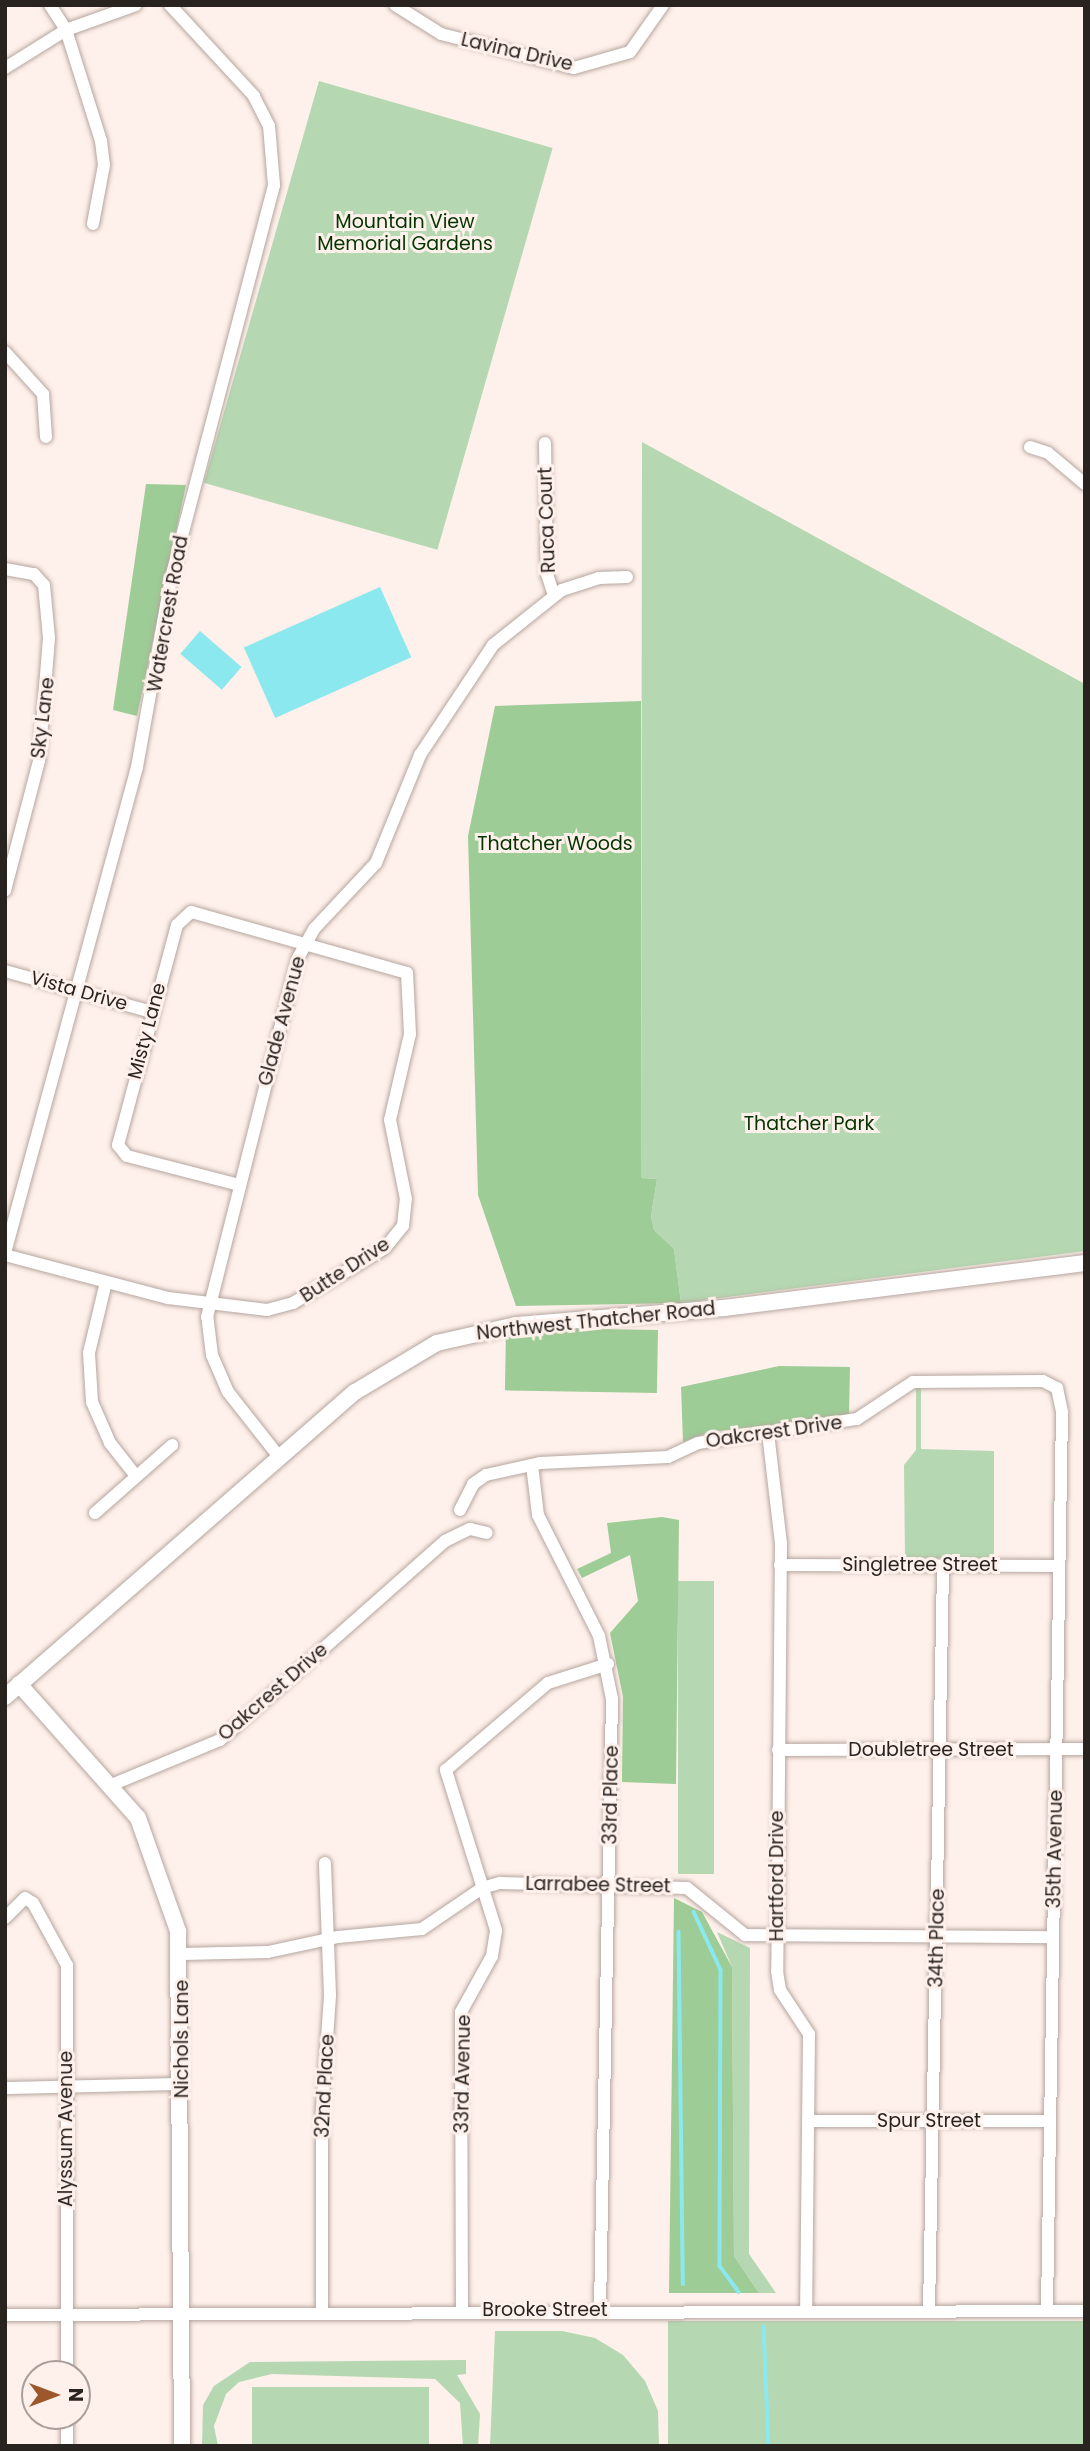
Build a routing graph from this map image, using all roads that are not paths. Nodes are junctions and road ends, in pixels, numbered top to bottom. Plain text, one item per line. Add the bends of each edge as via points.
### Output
1 (50, 5) edge
2 (136, 5) edge
3 (170, 5) edge
4 (395, 5) edge
5 (663, 5) edge
6 (66, 30) junction
7 (5, 68) edge
8 (93, 224) dead end
9 (5, 352) edge
10 (46, 437) dead end
11 (545, 443) dead end
12 (1030, 447) dead end
13 (1085, 484) edge
14 (5, 569) edge
15 (627, 577) dead end
16 (554, 595) junction
17 (5, 891) edge
18 (305, 942) junction
19 (5, 971) edge
20 (76, 989) junction
21 (152, 1012) junction
22 (239, 1185) junction
23 (5, 1254) edge
24 (1085, 1263) edge
25 (106, 1282) junction
26 (208, 1304) junction
27 (1057, 1388) joint
28 (768, 1433) junction
29 (172, 1445) dead end
30 (281, 1458) junction
31 (532, 1465) junction
32 (136, 1476) junction
33 (460, 1510) dead end
34 (95, 1513) dead end
35 (487, 1533) dead end
36 (780, 1565) junction
37 (943, 1565) junction
38 (1059, 1566) junction
39 (608, 1664) junction
40 (19, 1684) junction
41 (5, 1696) edge
42 (1057, 1749) junction
43 (1085, 1749) edge
44 (778, 1750) junction
45 (940, 1750) junction
46 (109, 1786) junction
47 (325, 1863) dead end
48 (609, 1885) junction
49 (482, 1888) junction
50 (5, 1918) edge
51 (776, 1937) junction
52 (937, 1937) junction
53 (1053, 1937) junction
54 (327, 1940) junction
55 (182, 1954) junction
56 (66, 2084) junction
57 (182, 2084) junction
58 (5, 2088) edge
59 (808, 2121) junction
60 (1050, 2121) junction
61 (933, 2122) junction
62 (322, 2309) junction
63 (182, 2310) junction
64 (462, 2310) junction
65 (600, 2310) junction
66 (806, 2310) junction
67 (929, 2311) junction
68 (1047, 2311) junction
69 (1085, 2311) edge
70 (67, 2313) junction
71 (5, 2315) edge
72 (67, 2360) edge
73 (182, 2446) edge

1 - 6 street
2 - 6 street
3 - 20 street, Watercrest Road via 254,96 269,126 274,185 171,578 149,720
4 - 5 street, Lavina Drive via 441,33 574,68 601,65 630,52
6 - 7 street
6 - 8 street via 102,141 104,165
9 - 10 street via 43,394
11 - 16 street, Ruca Court via 547,574
12 - 13 street via 1048,453
14 - 17 street, Sky Lane via 34,574 44,585 49,638 39,761
15 - 16 street, Glade Avenue via 594,579
16 - 18 street, Glade Avenue via 493,645 420,755 376,863
18 - 21 street, Misty Lane via 185,914
18 - 22 street, Glade Avenue
18 - 26 street, Butte Drive via 396,966 411,980 410,1034 390,1120 406,1199 403,1226 386,1248 293,1303 267,1310
19 - 20 street, Vista Drive
20 - 21 street, Vista Drive
20 - 23 street, Watercrest Road
21 - 22 street, Misty Lane via 120,1150
22 - 26 street, Glade Avenue
23 - 25 street, Butte Drive
24 - 30 street, Northwest Thatcher Road via 473,1332 392,1366
25 - 26 street, Butte Drive
25 - 32 street via 89,1353 92,1402 110,1443
26 - 30 street, Glade Avenue via 218,1373
27 - 28 street, Oakcrest Drive via 1043,1381 913,1381 862,1418
27 - 38 street, 35th Avenue
28 - 31 street, Oakcrest Drive via 698,1443 668,1457
28 - 36 street, Hartford Drive
29 - 32 street
30 - 40 street, Northwest Thatcher Road
31 - 33 street, Oakcrest Drive via 486,1475 473,1484
31 - 39 street, 33rd Place via 540,1520
32 - 34 street
35 - 46 street, Oakcrest Drive via 470,1529 446,1541 220,1740
36 - 37 street, Singletree Street
36 - 44 street, Hartford Drive
37 - 38 street, Singletree Street
37 - 45 street, 34th Place
38 - 42 street, 35th Avenue
39 - 48 street, 33rd Place
39 - 49 street, 33rd Avenue via 548,1683 446,1770
40 - 41 street, Northwest Thatcher Road
40 - 46 street, Nichols Lane
42 - 43 street, Doubletree Street
42 - 45 street, Doubletree Street
42 - 53 street, 35th Avenue
44 - 45 street, Doubletree Street
44 - 51 street, Hartford Drive
45 - 52 street, 34th Place
46 - 55 street, Nichols Lane via 149,1839
47 - 54 street, 32nd Place
48 - 49 street, Larrabee Street
48 - 51 street, Larrabee Street via 687,1888 737,1931
48 - 65 street, 33rd Place
49 - 54 street via 422,1929
49 - 64 street, 33rd Avenue via 496,1941 461,2012
50 - 56 street, Alyssum Avenue via 25,1898 58,1940 67,1965
51 - 52 street, Larrabee Street
51 - 59 street, Hartford Drive via 780,1990 809,2034
52 - 53 street, Larrabee Street
52 - 61 street, 34th Place
53 - 60 street, 35th Avenue
54 - 55 street via 268,1952
54 - 62 street, 32nd Place
55 - 57 street, Nichols Lane
56 - 57 street
56 - 58 street
56 - 70 street, Alyssum Avenue
57 - 63 street, Nichols Lane
59 - 61 street, Spur Street
59 - 66 street, Hartford Drive
60 - 61 street, Spur Street
60 - 68 street, 35th Avenue
61 - 67 street, 34th Place
62 - 63 street, Brooke Street
62 - 64 street, Brooke Street
63 - 70 street, Brooke Street
63 - 73 street, Nichols Lane
64 - 65 street, Brooke Street
65 - 66 street, Brooke Street
66 - 67 street, Brooke Street
67 - 68 street, Brooke Street
68 - 69 street, Brooke Street
70 - 71 street, Brooke Street
70 - 72 street, Alyssum Avenue

